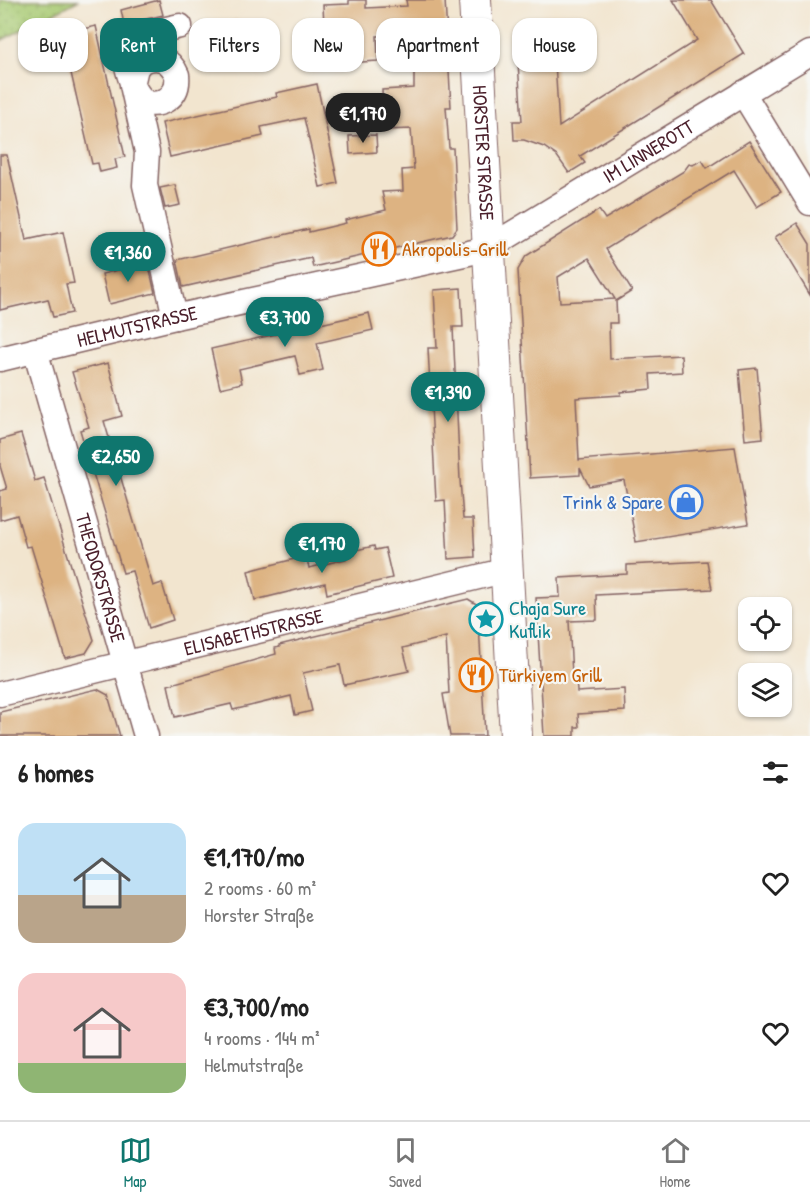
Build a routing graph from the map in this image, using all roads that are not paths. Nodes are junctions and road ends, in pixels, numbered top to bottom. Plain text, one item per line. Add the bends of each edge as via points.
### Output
1 (475, 0) edge
2 (180, 26) dead end
3 (810, 53) edge
4 (743, 93) junction
5 (810, 203) edge
6 (487, 249) junction
7 (175, 317) junction
8 (35, 350) junction
9 (0, 359) edge
10 (507, 570) junction
11 (124, 662) junction
12 (0, 694) edge
13 (146, 736) edge
14 (516, 736) edge

1 - 6 main road, HORSTER STRASSE
2 - 7 street via 121,39 147,152 146,184
3 - 4 street, IM LINNEROTT
4 - 5 street
4 - 6 street, IM LINNEROTT
6 - 7 street, HELMUTSTRASSE
6 - 10 main road, HORSTER STRASSE
7 - 8 street, HELMUTSTRASSE
8 - 9 street, HELMUTSTRASSE
8 - 11 street, THEODORSTRASSE
10 - 11 street, ELISABETHSTRASSE
10 - 14 main road, HORSTER STRASSE
11 - 12 street, ELISABETHSTRASSE
11 - 13 street, THEODORSTRASSE

